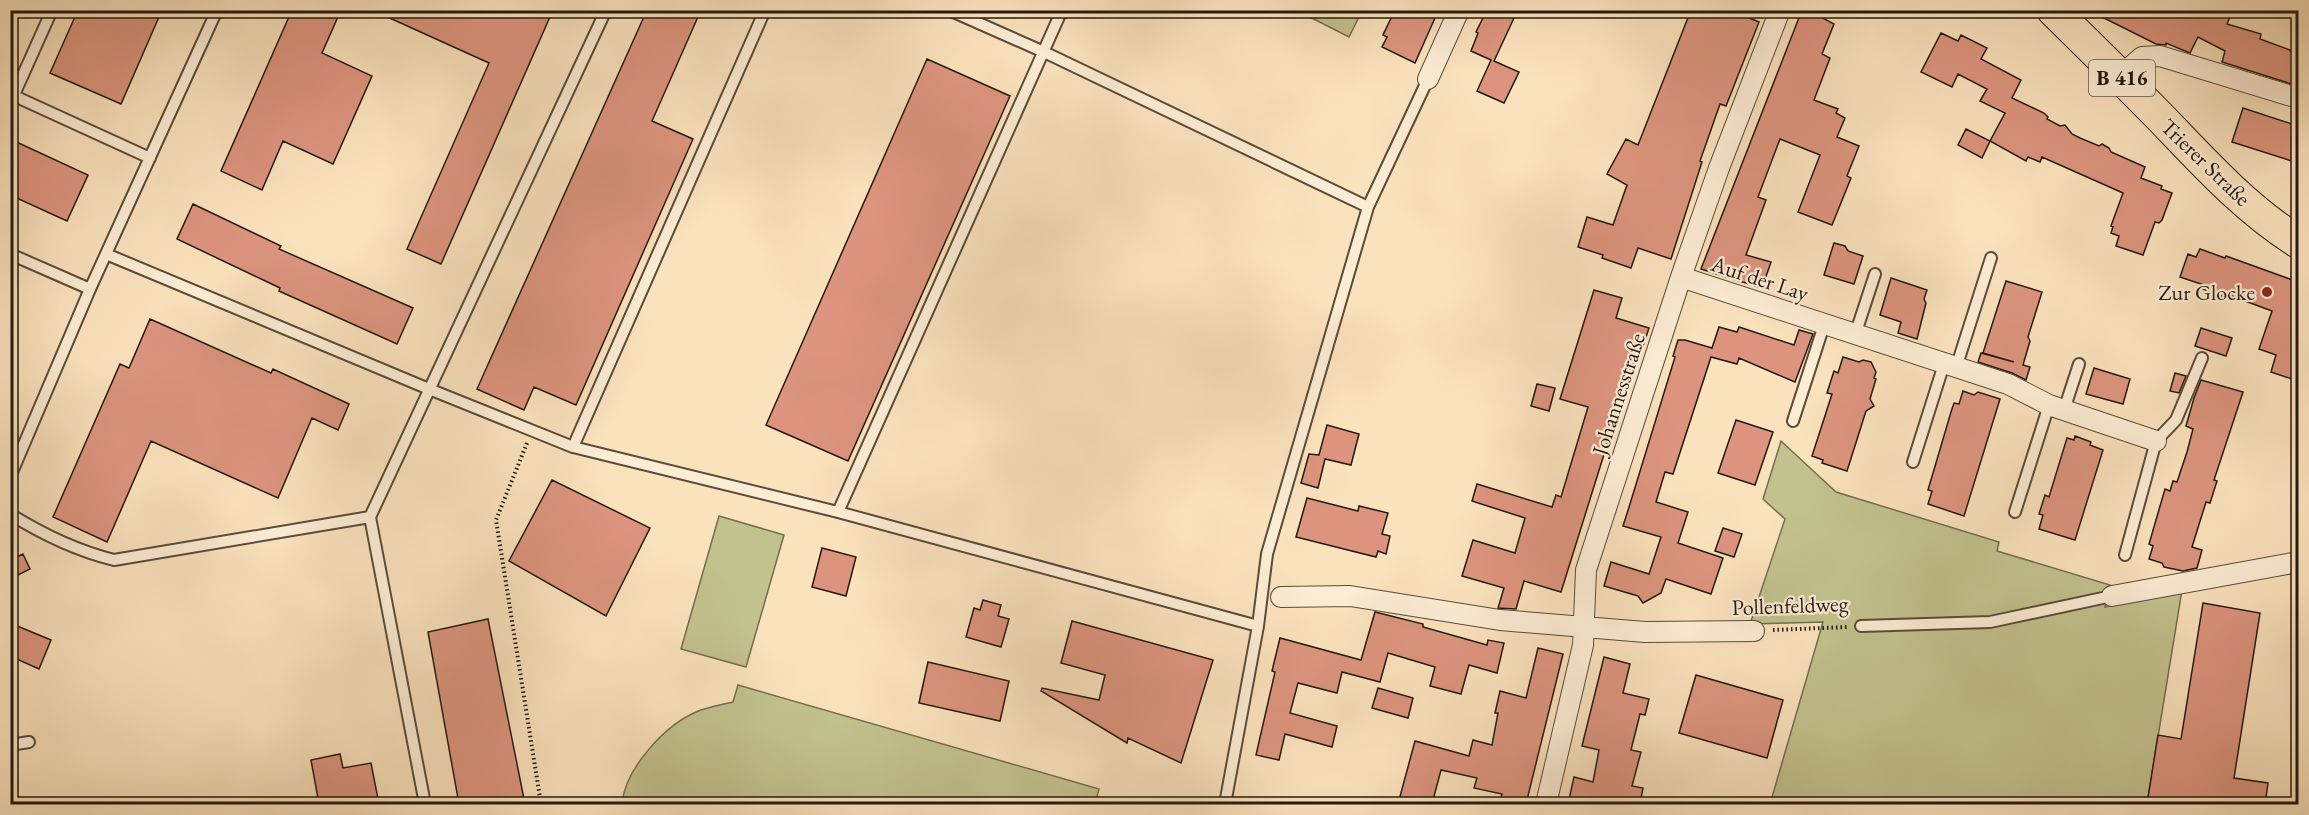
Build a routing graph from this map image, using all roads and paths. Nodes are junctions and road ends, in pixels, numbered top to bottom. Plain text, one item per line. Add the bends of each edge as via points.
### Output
1 (52, 10) edge
2 (217, 10) edge
3 (606, 10) edge
4 (765, 10) edge
5 (949, 10) edge
6 (1062, 10) edge
7 (1459, 10) edge
8 (1780, 10) edge
9 (2052, 10) edge
10 (1044, 52) junction
11 (2120, 76) junction
12 (1428, 79) joint
13 (12, 94) edge
14 (2298, 98) edge
15 (150, 158) junction
16 (1368, 207) junction
17 (2298, 242) edge
18 (106, 254) junction
19 (10, 255) edge
20 (1990, 258) dead end
21 (1875, 274) dead end
22 (1681, 277) junction
23 (90, 289) junction
24 (1824, 325) junction
25 (1855, 334) junction
26 (2202, 358) dead end
27 (2079, 364) dead end
28 (1950, 366) junction
29 (429, 389) junction
30 (2056, 407) junction
31 (1793, 421) dead end
32 (532, 431) junction
33 (2156, 441) junction
34 (573, 447) junction
35 (1913, 462) dead end
36 (10, 477) edge
37 (838, 512) junction
38 (2015, 512) dead end
39 (10, 514) edge
40 (370, 517) junction
41 (2125, 555) dead end
42 (2298, 562) edge
43 (2112, 596) joint
44 (1281, 597) dead end
45 (1258, 626) junction
46 (1582, 626) junction
47 (1861, 626) joint
48 (1754, 631) joint
49 (28, 742) dead end
50 (10, 745) edge
51 (425, 804) edge
52 (541, 804) edge
53 (1225, 804) edge
54 (1546, 804) edge

1 - 13 lane
2 - 15 lane
3 - 29 lane
4 - 34 lane
5 - 10 lane
6 - 10 lane
7 - 12 street
8 - 22 street, Johannesstraße
9 - 11 main road, Trierer Straße / B 416
10 - 16 lane
10 - 37 lane
11 - 14 street via 2142,57 2160,56
11 - 17 main road, Trierer Straße / B 416 via 2232,192
12 - 16 lane
13 - 15 lane
15 - 18 lane
16 - 45 lane via 1267,554
18 - 23 lane
18 - 29 lane
19 - 23 lane
20 - 28 lane
21 - 25 lane
22 - 24 street, Auf der Lay
22 - 46 street, Johannesstraße via 1586,570
23 - 36 lane
24 - 25 street, Auf der Lay
24 - 31 lane, Auf der Lay
25 - 28 street, Auf der Lay
26 - 33 lane via 2176,420
27 - 30 lane
28 - 30 street, Auf der Lay via 2008,384
28 - 35 lane
29 - 32 lane
29 - 40 lane
30 - 33 street, Auf der Lay
30 - 38 lane
32 - 34 lane
32 - 52 path via 496,519
33 - 41 lane
34 - 37 lane
37 - 45 lane
39 - 40 lane via 92,555 114,560
40 - 51 lane
42 - 43 street, Pollenfeldweg
43 - 47 lane, Pollenfeldweg via 1990,622
44 - 46 street, Pollenfeldweg via 1350,596 1500,620
45 - 53 lane
46 - 48 street, Pollenfeldweg via 1645,632
46 - 54 street, Johannesstraße via 1582,645
47 - 48 path, Pollenfeldweg
49 - 50 lane

